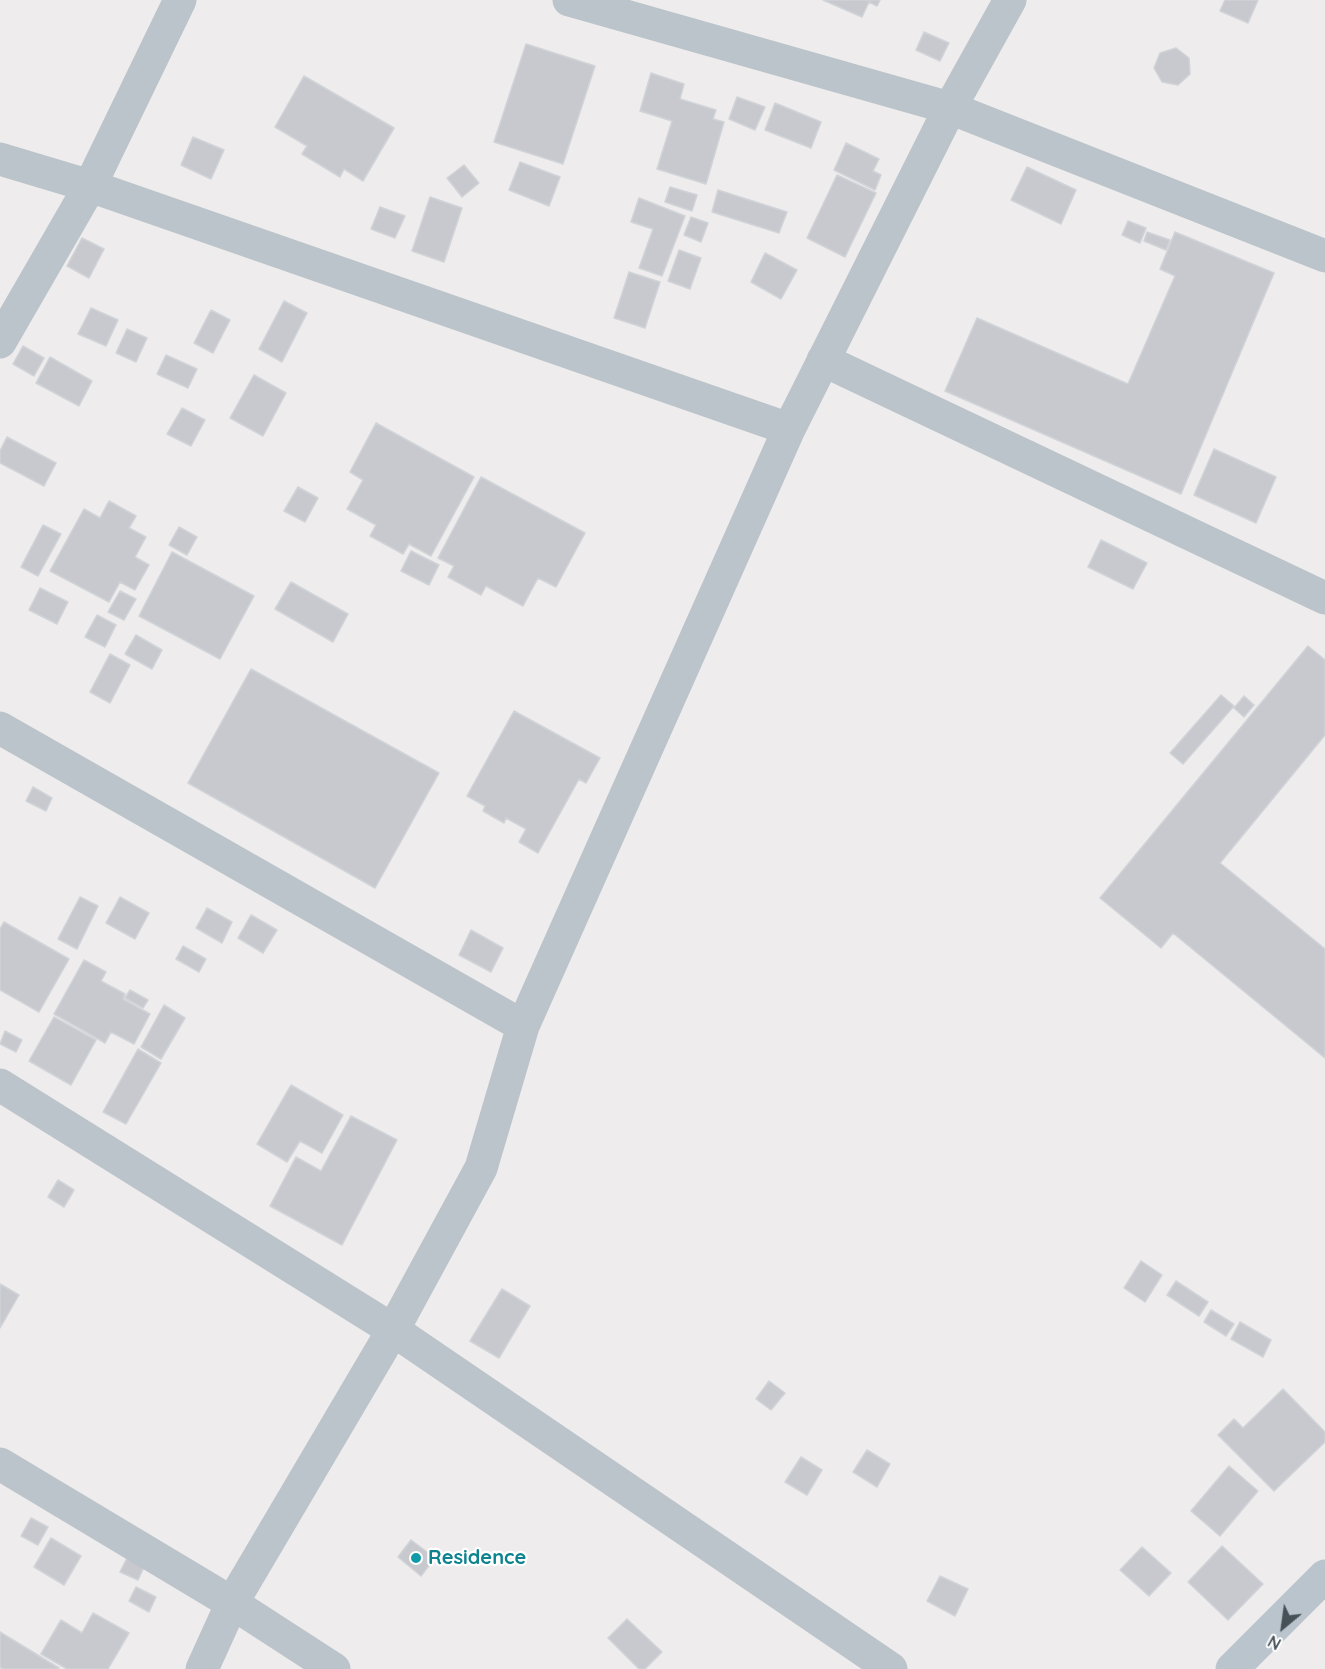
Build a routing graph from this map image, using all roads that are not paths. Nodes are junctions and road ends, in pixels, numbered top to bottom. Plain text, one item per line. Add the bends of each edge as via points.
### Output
1 (180, 0) edge
2 (569, 0) edge
3 (1010, 0) edge
4 (950, 108) junction
5 (0, 159) edge
6 (90, 186) junction
7 (1325, 256) edge
8 (0, 342) edge
9 (823, 360) junction
10 (789, 429) junction
11 (1325, 598) edge
12 (0, 728) edge
13 (523, 1026) junction
14 (0, 1085) edge
15 (393, 1330) junction
16 (0, 1464) edge
17 (1324, 1580) edge
18 (231, 1603) junction
19 (202, 1669) edge
20 (334, 1669) edge
21 (891, 1669) edge
22 (1232, 1669) edge

1 - 6 street
2 - 4 street
3 - 4 street
4 - 7 street
4 - 9 street
5 - 6 street
6 - 8 street
6 - 10 street
9 - 10 street
9 - 11 street
10 - 13 street
12 - 13 street
13 - 15 street via 481,1168
14 - 15 street
15 - 18 street
15 - 21 street
16 - 18 street
17 - 22 street
18 - 19 street
18 - 20 street

